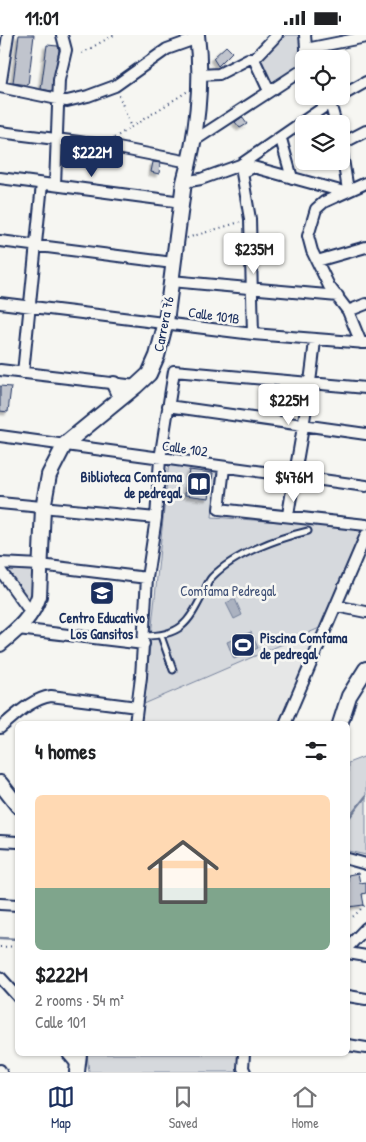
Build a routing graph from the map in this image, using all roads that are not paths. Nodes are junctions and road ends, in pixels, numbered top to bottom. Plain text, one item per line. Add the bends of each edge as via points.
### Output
1 (8, 35) edge
2 (62, 35) edge
3 (277, 35) edge
4 (305, 35) edge
5 (197, 37) edge
6 (366, 37) edge
7 (306, 50) edge
8 (320, 50) edge
9 (254, 59) junction
10 (295, 75) edge
11 (199, 80) junction
12 (366, 82) edge
13 (0, 87) edge
14 (269, 91) junction
15 (350, 91) edge
16 (59, 99) junction
17 (322, 105) edge
18 (366, 131) edge
19 (0, 132) edge
20 (281, 139) junction
21 (58, 140) junction
22 (350, 140) edge
23 (192, 142) junction
24 (190, 162) junction
25 (344, 170) edge
26 (0, 178) edge
27 (292, 178) junction
28 (184, 182) junction
29 (366, 183) edge
30 (42, 184) junction
31 (55, 185) junction
32 (346, 191) junction
33 (182, 202) junction
34 (0, 241) edge
35 (36, 245) junction
36 (366, 247) edge
37 (317, 261) junction
38 (173, 263) junction
39 (171, 281) junction
40 (253, 287) junction
41 (338, 296) junction
42 (0, 303) edge
43 (366, 304) edge
44 (30, 307) junction
45 (348, 311) junction
46 (166, 322) junction
47 (253, 334) junction
48 (315, 339) junction
49 (364, 343) edge
50 (0, 370) edge
51 (23, 373) junction
52 (114, 384) junction
53 (311, 384) junction
54 (136, 386) junction
55 (366, 388) edge
56 (116, 402) junction
57 (168, 406) junction
58 (302, 424) junction
59 (366, 434) edge
60 (0, 436) edge
61 (65, 445) junction
62 (160, 459) junction
63 (224, 468) junction
64 (294, 477) junction
65 (366, 486) edge
66 (0, 503) edge
67 (44, 508) junction
68 (288, 515) junction
69 (156, 518) junction
70 (366, 525) edge
71 (308, 531) dead end
72 (366, 535) edge
73 (0, 563) edge
74 (40, 565) junction
75 (0, 570) edge
76 (147, 578) junction
77 (336, 606) junction
78 (366, 612) edge
79 (32, 614) junction
80 (18, 629) junction
81 (161, 636) junction
82 (144, 640) junction
83 (0, 645) edge
84 (366, 669) edge
85 (173, 670) dead end
86 (137, 707) junction
87 (135, 721) edge
88 (286, 721) edge
89 (341, 721) edge
90 (0, 728) edge
91 (0, 783) edge
92 (15, 799) edge
93 (0, 841) edge
94 (15, 842) edge
95 (350, 860) edge
96 (366, 864) edge
97 (0, 904) edge
98 (15, 905) edge
99 (366, 928) edge
100 (350, 945) edge
101 (350, 953) edge
102 (366, 956) edge
103 (0, 977) edge
104 (15, 994) edge
105 (350, 996) edge
106 (366, 999) edge
107 (350, 1045) edge
108 (366, 1047) edge
109 (70, 1056) edge
110 (244, 1056) edge
111 (80, 1066) edge
112 (244, 1070) edge

1 - 13 street
2 - 16 street via 66,50
3 - 9 street
4 - 7 street
5 - 11 street, Carrera 76
5 - 16 street via 167,49 115,86 67,101
6 - 8 street
9 - 11 street
9 - 14 street
10 - 14 street
11 - 23 street, Carrera 76
12 - 15 street
13 - 16 street
14 - 23 street
16 - 21 street
17 - 20 street
18 - 22 street
19 - 21 street
20 - 27 street
20 - 28 street via 240,165
21 - 24 street
21 - 31 street
23 - 24 street, Carrera 76
24 - 28 street, Carrera 76
25 - 32 street
26 - 30 street
27 - 32 street
27 - 40 street via 253,167 244,170 241,177 250,219
28 - 33 street, Carrera 76
29 - 32 street
30 - 31 street
30 - 35 street
31 - 33 street
32 - 37 street via 324,201 316,209 308,236
33 - 38 street, Carrera 76
34 - 35 street
35 - 38 street
35 - 44 street
36 - 37 street
37 - 41 street via 329,286
38 - 39 street, Carrera 76
39 - 40 street
39 - 46 street, Carrera 76
40 - 41 street
40 - 47 street
41 - 45 street
42 - 44 street, Calle 101B
43 - 45 street
44 - 46 street, Calle 101B
44 - 51 street
45 - 49 street
46 - 47 street, Calle 101B
46 - 54 street, Carrera 76 via 154,364
47 - 48 street, Calle 101B
48 - 49 street, Calle 101B
48 - 53 street
50 - 51 street
51 - 52 street
52 - 54 street
52 - 56 street via 120,397
53 - 55 street
53 - 57 street via 174,371
53 - 58 street
54 - 56 street, Carrera 76
56 - 61 street, Carrera 76
57 - 58 street
57 - 62 street
58 - 59 street
58 - 64 street
60 - 61 street, Calle 102
61 - 62 street, Calle 102
61 - 67 street, Carrera 76 via 49,475
62 - 63 street, Calle 102
62 - 69 street
63 - 64 street, Calle 102
63 - 68 street via 219,509
64 - 65 street, Calle 102
64 - 68 street
66 - 67 street
67 - 69 street
67 - 74 street, Carrera 76
68 - 70 street
69 - 76 street
71 - 81 lane via 277,540 223,567 211,578 185,625
72 - 77 street
73 - 74 street
74 - 76 street
74 - 79 street, Carrera 76 via 39,596
75 - 79 street
76 - 82 street
77 - 78 street
77 - 88 street
79 - 80 street, Carrera 76
80 - 82 street
80 - 83 street, Carrera 76
81 - 82 lane
81 - 85 lane
82 - 86 street
84 - 89 street via 349,696
86 - 87 street
86 - 90 street via 42,697
91 - 92 street
93 - 94 street
95 - 96 street
97 - 98 street
99 - 100 street
101 - 102 street
103 - 104 street
105 - 106 street
107 - 108 street
109 - 111 street
110 - 112 street

